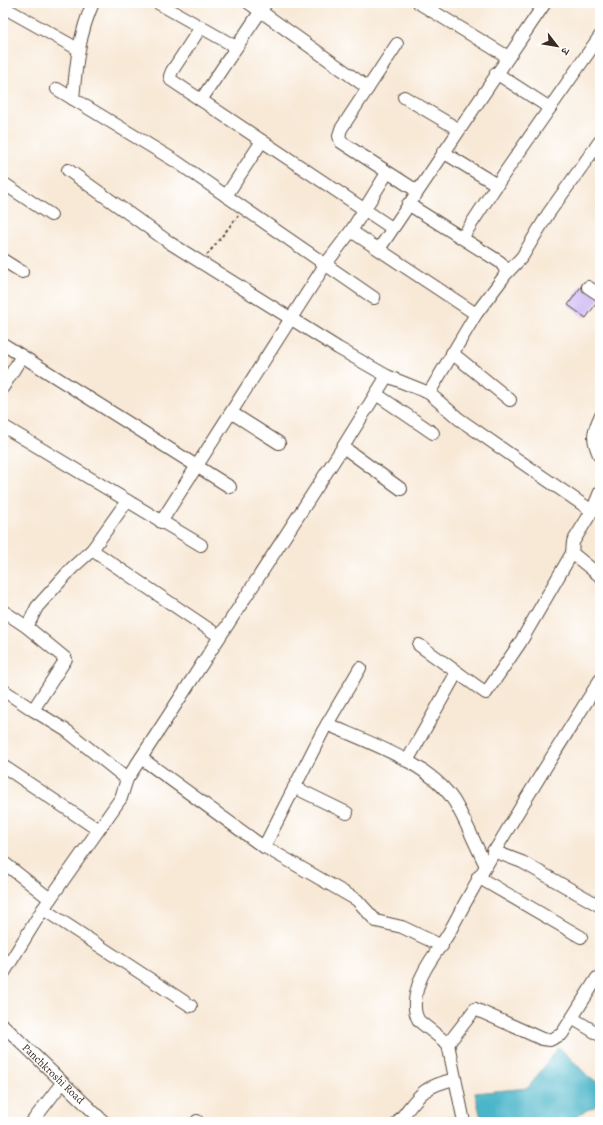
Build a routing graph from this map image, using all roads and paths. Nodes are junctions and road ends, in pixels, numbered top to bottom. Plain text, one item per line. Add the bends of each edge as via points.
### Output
1 (6, 3) edge
2 (93, 3) edge
3 (158, 3) edge
4 (249, 3) edge
5 (419, 3) edge
6 (544, 3) edge
7 (3, 7) edge
8 (264, 7) edge
9 (201, 27) junction
10 (600, 36) edge
11 (397, 44) dead end
12 (236, 47) junction
13 (78, 49) junction
14 (508, 57) junction
15 (496, 73) junction
16 (368, 88) junction
17 (57, 89) dead end
18 (404, 97) dead end
19 (74, 99) junction
20 (201, 100) junction
21 (550, 108) junction
22 (458, 129) junction
23 (600, 140) edge
24 (262, 141) junction
25 (443, 152) junction
26 (68, 170) dead end
27 (387, 173) junction
28 (3, 183) edge
29 (496, 185) junction
30 (417, 191) junction
31 (226, 196) junction
32 (408, 204) junction
33 (243, 208) junction
34 (364, 209) junction
35 (51, 215) dead end
36 (392, 228) junction
37 (351, 231) junction
38 (462, 238) junction
39 (379, 249) junction
40 (3, 260) edge
41 (202, 262) junction
42 (325, 266) junction
43 (22, 272) dead end
44 (506, 274) junction
45 (588, 286) dead end
46 (600, 295) edge
47 (374, 298) dead end
48 (476, 314) junction
49 (292, 318) junction
50 (3, 344) edge
51 (452, 353) junction
52 (22, 356) junction
53 (387, 376) junction
54 (3, 387) edge
55 (376, 394) junction
56 (429, 394) junction
57 (510, 400) dead end
58 (232, 413) junction
59 (600, 417) edge
60 (3, 426) edge
61 (433, 433) dead end
62 (279, 443) dead end
63 (343, 447) junction
64 (600, 457) edge
65 (198, 467) junction
66 (230, 487) dead end
67 (401, 489) dead end
68 (600, 492) edge
69 (127, 501) junction
70 (592, 511) junction
71 (162, 522) junction
72 (201, 545) dead end
73 (92, 550) junction
74 (572, 553) junction
75 (600, 576) edge
76 (3, 611) edge
77 (27, 627) junction
78 (219, 636) junction
79 (419, 645) dead end
80 (360, 668) dead end
81 (457, 672) junction
82 (600, 680) edge
83 (3, 690) edge
84 (33, 710) junction
85 (327, 724) junction
86 (141, 758) junction
87 (407, 761) junction
88 (3, 766) edge
89 (127, 780) junction
90 (294, 787) junction
91 (347, 813) dead end
92 (97, 829) junction
93 (264, 846) junction
94 (493, 851) junction
95 (3, 862) edge
96 (486, 864) junction
97 (478, 877) junction
98 (50, 899) junction
99 (600, 906) edge
100 (43, 910) junction
101 (581, 937) dead end
102 (442, 946) junction
103 (3, 974) edge
104 (600, 980) edge
105 (191, 1006) dead end
106 (572, 1018) junction
107 (3, 1025) edge
108 (600, 1035) edge
109 (448, 1044) junction
110 (455, 1079) junction
111 (62, 1083) junction
112 (32, 1122) edge
113 (104, 1122) edge
114 (398, 1122) edge
115 (464, 1122) edge

1 - 7 street
2 - 13 street via 85,21
3 - 9 street
4 - 8 street
5 - 14 street
6 - 14 street
7 - 13 street
8 - 12 street
8 - 16 street
9 - 12 street
9 - 20 street via 170,76 176,84
10 - 21 street
11 - 16 street
12 - 20 street
13 - 19 street
14 - 15 street
15 - 21 street
15 - 22 street
16 - 27 street via 339,136 341,142
17 - 19 street
18 - 22 street
19 - 31 street via 177,162
20 - 24 street
21 - 29 street
22 - 25 street
23 - 44 street via 548,214 522,257
24 - 31 street
24 - 34 street
25 - 29 street
25 - 30 street
26 - 41 street via 170,243
27 - 30 street
27 - 34 street
28 - 35 street
29 - 38 street
30 - 32 street
31 - 33 street
32 - 36 street
32 - 38 street
33 - 41 path
33 - 42 street
34 - 36 street
34 - 37 street
36 - 39 street
37 - 39 street
37 - 42 street
38 - 44 street via 500,262 506,268
39 - 48 street
40 - 43 street
41 - 49 street
42 - 47 street
42 - 49 street
44 - 48 street
45 - 46 street
48 - 51 street
49 - 53 street
49 - 58 street
50 - 52 street
51 - 56 street
51 - 57 street
52 - 54 street
52 - 65 street
53 - 55 street
53 - 56 street
55 - 61 street
55 - 63 street
56 - 70 street via 459,418
58 - 62 street
58 - 65 street
59 - 64 street via 593,432
60 - 69 street
63 - 67 street
63 - 78 street
65 - 66 street
65 - 71 street
68 - 70 street
69 - 71 street
69 - 73 street
70 - 74 street via 574,542
71 - 72 street
73 - 77 street via 37,607
73 - 78 street
74 - 75 street
74 - 81 street via 520,643 486,694
76 - 77 street
77 - 84 street via 66,659
78 - 86 street
79 - 81 street
80 - 85 street
81 - 87 street
82 - 94 street
83 - 84 street
84 - 89 street via 67,731
85 - 87 street
85 - 90 street
86 - 89 street
86 - 93 street
87 - 96 street via 433,777 454,801
88 - 92 street
89 - 92 street via 121,798
90 - 91 street
90 - 93 street
92 - 98 street
93 - 102 street via 357,900 376,921 402,927
94 - 96 street
94 - 99 street via 522,862
95 - 98 street
96 - 97 street
97 - 101 street
97 - 102 street
98 - 100 street
100 - 103 street
100 - 105 street
102 - 109 street via 434,953 424,970 416,993 415,1011 419,1021
104 - 106 street via 597,978
106 - 108 street
106 - 109 street via 562,1034 550,1040 542,1039 475,1009
107 - 111 street, Panchkroshi Road
109 - 110 street
110 - 114 street via 436,1084 421,1092
110 - 115 street
111 - 112 street
111 - 113 street, Panchkroshi Road

